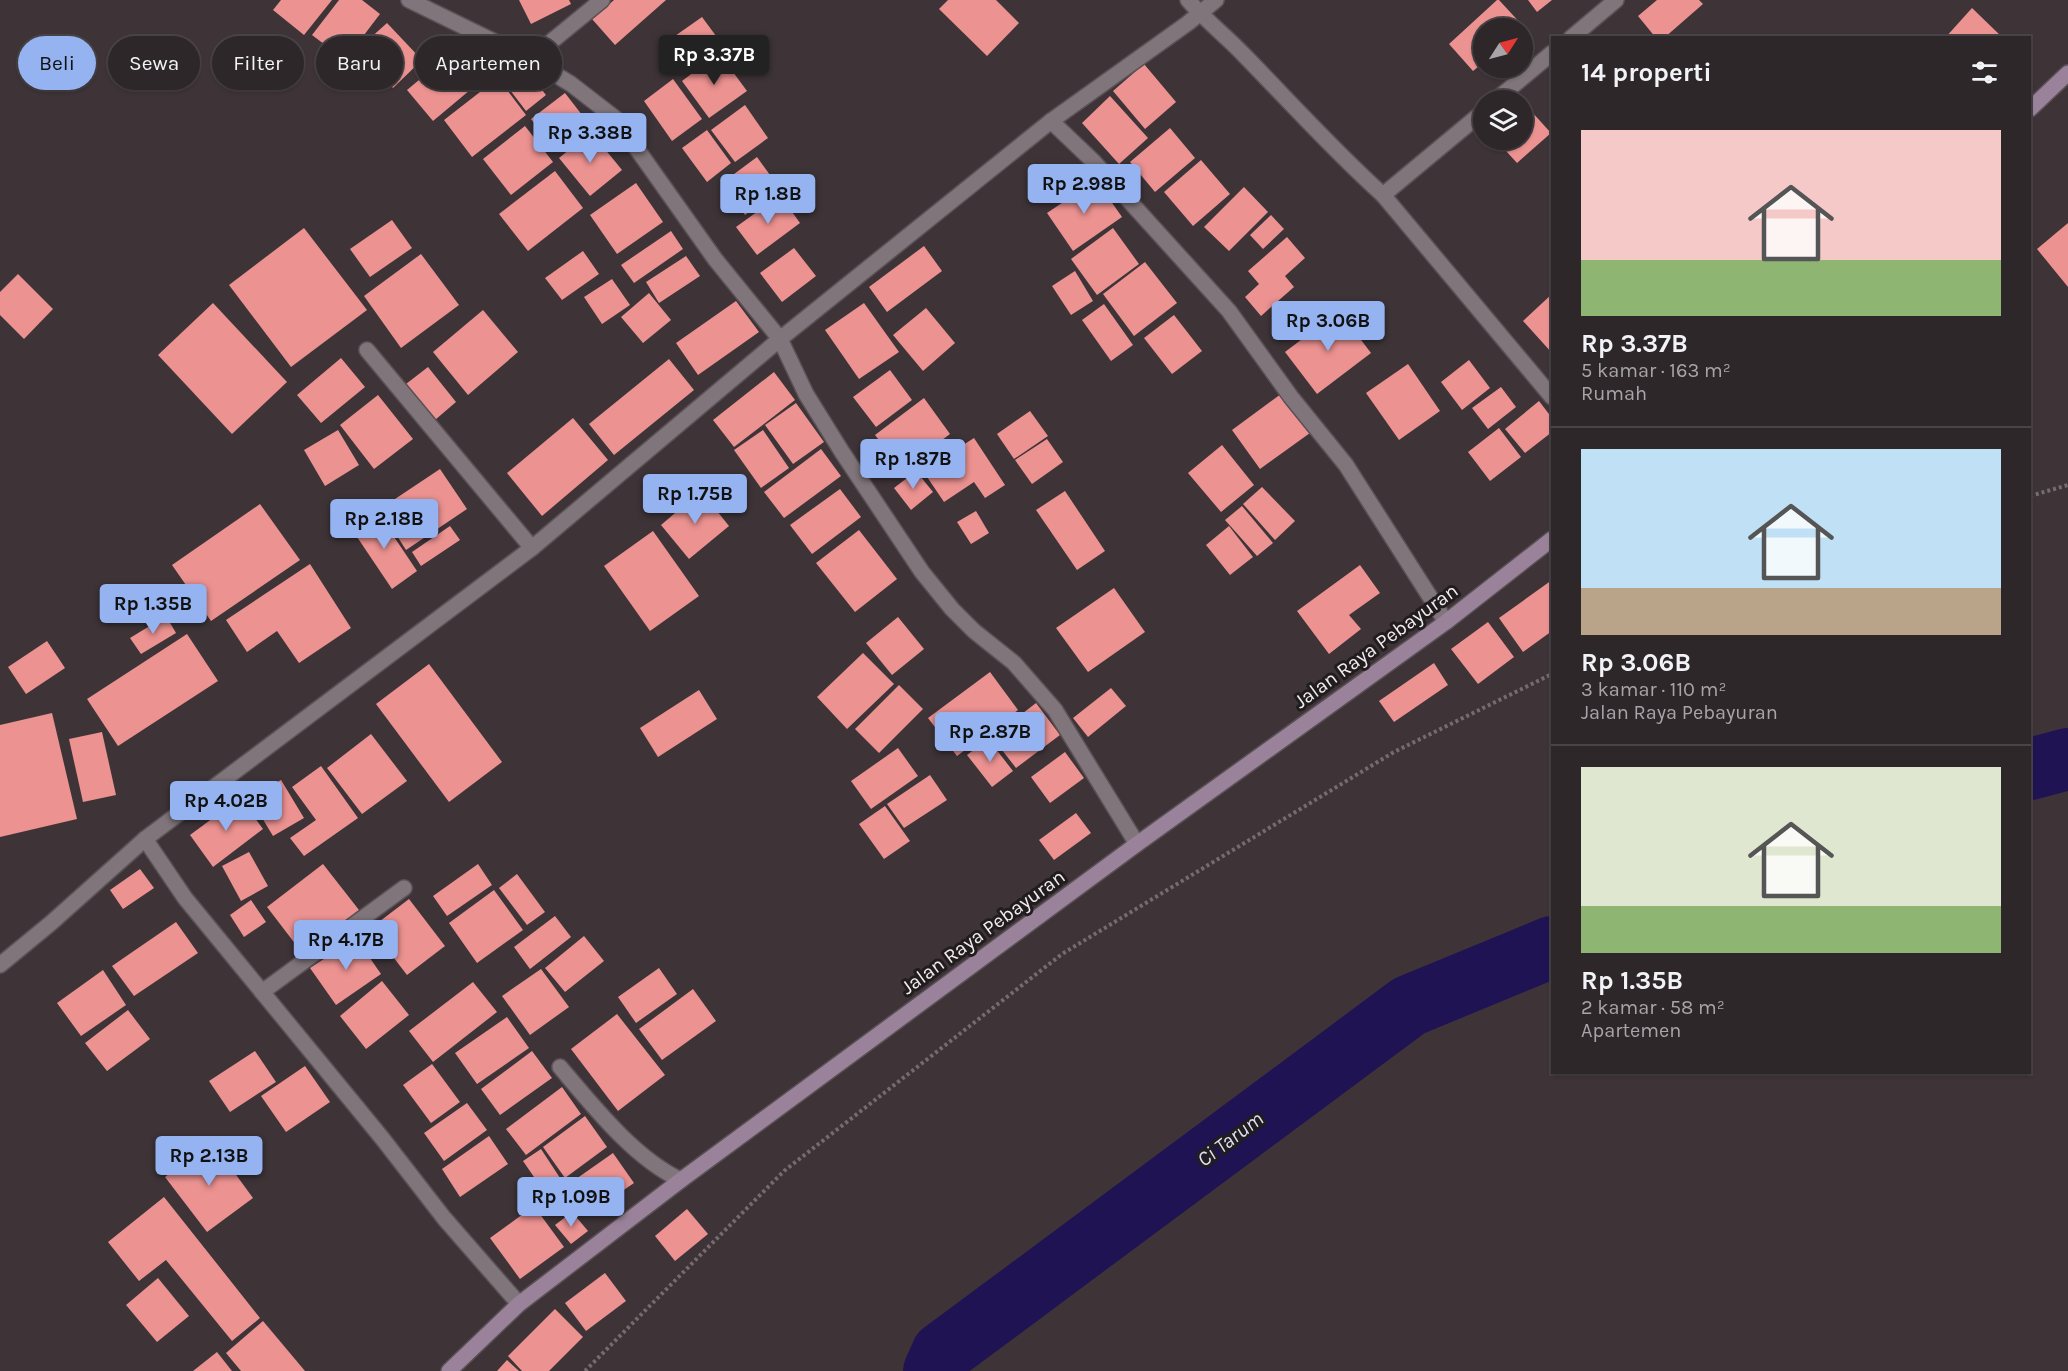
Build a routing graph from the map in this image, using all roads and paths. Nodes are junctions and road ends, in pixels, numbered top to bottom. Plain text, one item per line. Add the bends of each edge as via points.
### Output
1 (409, 0) edge
2 (602, 0) edge
3 (1188, 0) edge
4 (1216, 0) edge
5 (1616, 0) edge
6 (1200, 14) junction
7 (483, 36) edge
8 (558, 36) edge
9 (1573, 36) edge
10 (1551, 54) edge
11 (2068, 73) edge
12 (562, 79) edge
13 (1508, 90) edge
14 (2031, 108) edge
15 (1473, 120) edge
16 (1051, 121) junction
17 (1383, 195) junction
18 (780, 339) junction
19 (367, 350) dead end
20 (1551, 396) edge
21 (2068, 485) edge
22 (2031, 496) edge
23 (1551, 540) edge
24 (532, 548) junction
25 (1446, 622) junction
26 (1551, 674) edge
27 (145, 839) junction
28 (1137, 844) junction
29 (404, 888) dead end
30 (0, 965) edge
31 (262, 992) junction
32 (560, 1067) dead end
33 (681, 1180) junction
34 (519, 1304) junction
35 (449, 1371) edge
36 (585, 1371) edge

1 - 7 street
2 - 8 street
3 - 6 street
4 - 6 street
5 - 9 street
6 - 16 street
6 - 17 street
10 - 13 street
11 - 14 main road
12 - 18 street via 615,118 715,259
15 - 17 street
16 - 18 street
16 - 25 street via 1094,162 1229,311 1346,465
17 - 20 street
18 - 24 street
18 - 28 street via 806,394 922,572 952,609 1014,663 1055,710
19 - 24 street
21 - 22 path
23 - 25 main road, Jalan Raya Pebayuran
24 - 27 street
25 - 28 main road, Jalan Raya Pebayuran
26 - 36 path via 1394,752 1062,954 784,1171
27 - 30 street
27 - 31 street via 185,898
28 - 33 main road, Jalan Raya Pebayuran
29 - 31 street
31 - 34 street via 444,1218
32 - 33 street via 610,1126 666,1173
33 - 34 main road, Jalan Raya Pebayuran
34 - 35 main road, Jalan Raya Pebayuran

